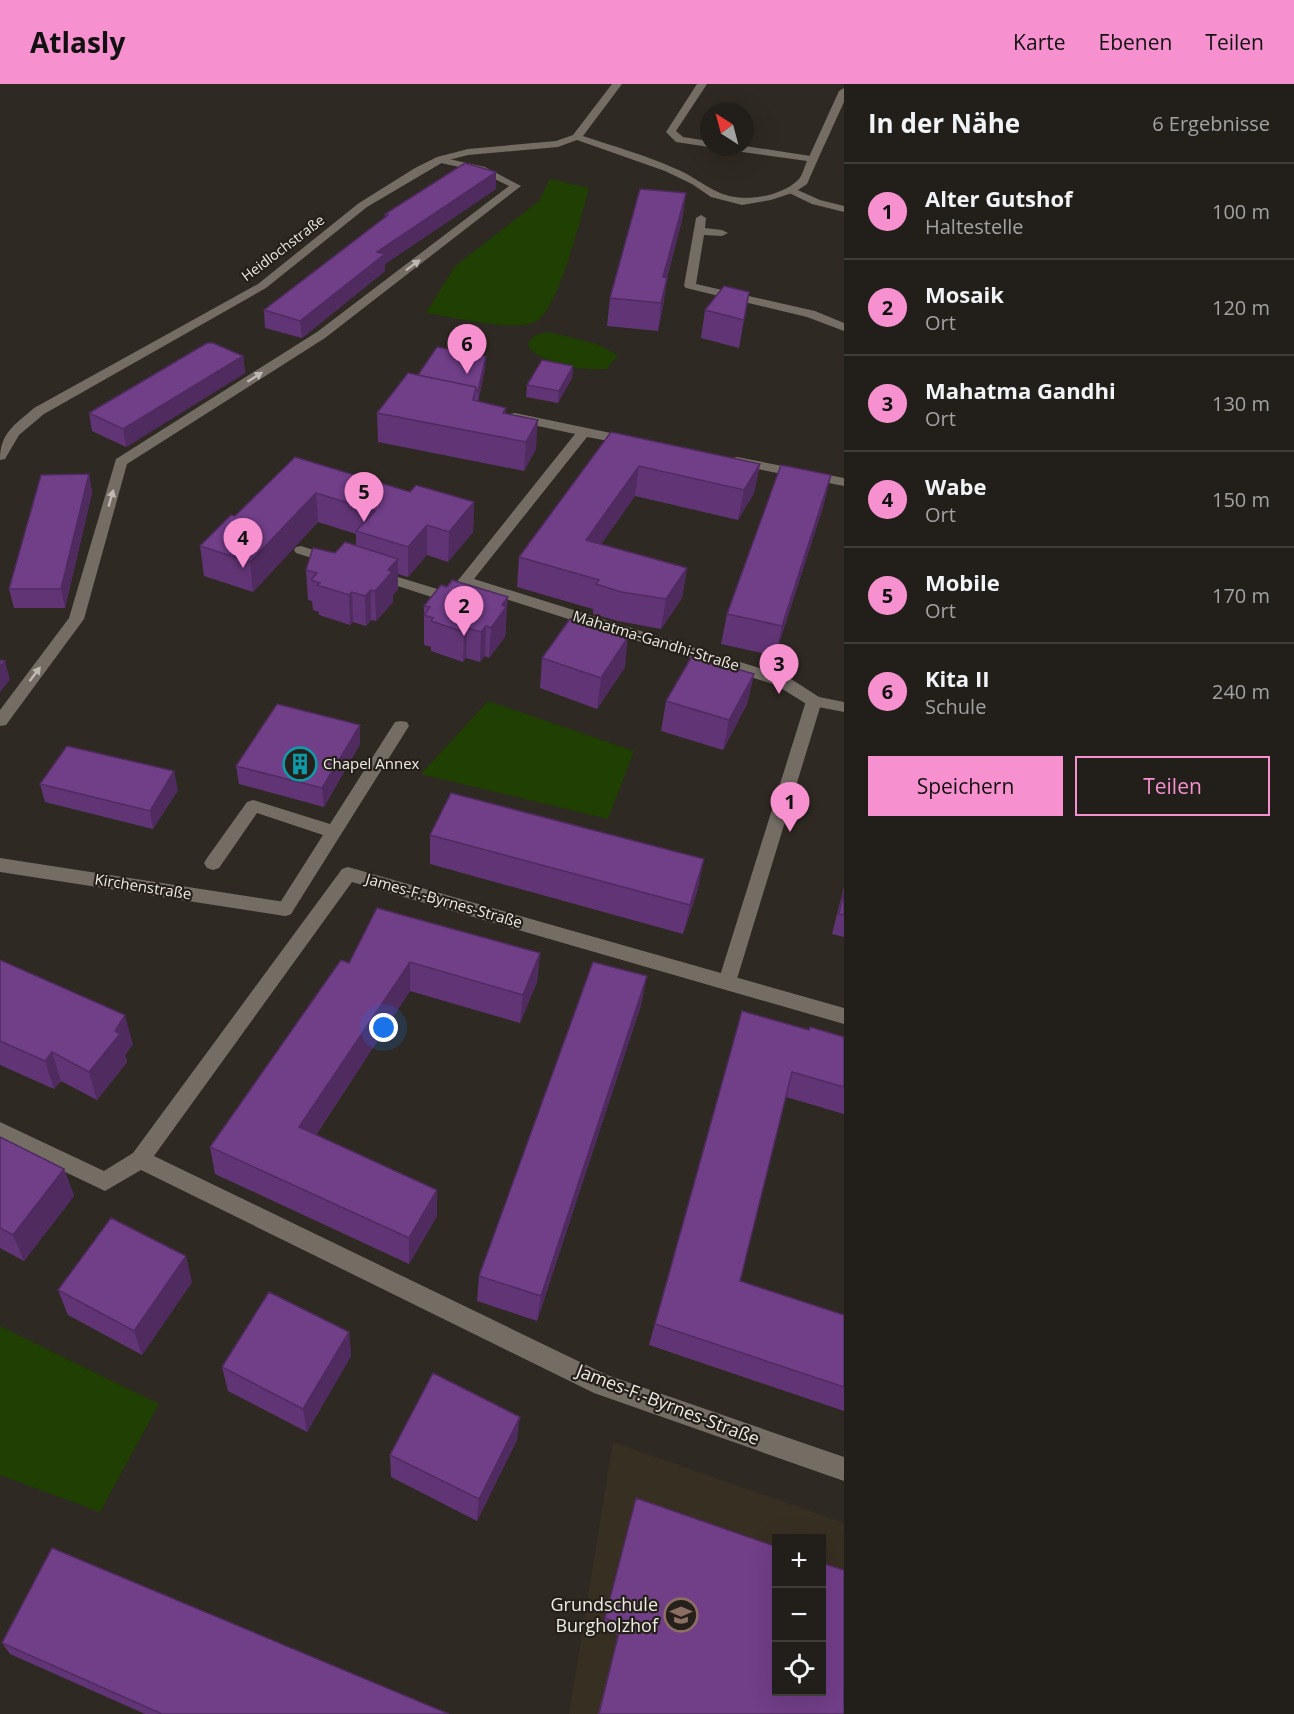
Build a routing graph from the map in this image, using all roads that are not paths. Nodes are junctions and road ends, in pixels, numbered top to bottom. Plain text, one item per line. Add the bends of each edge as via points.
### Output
1 (617, 84) edge
2 (702, 84) edge
3 (844, 90) edge
4 (577, 137) junction
5 (700, 143) edge
6 (754, 151) edge
7 (813, 159) junction
8 (440, 160) junction
9 (791, 190) junction
10 (844, 209) edge
11 (701, 218) dead end
12 (699, 231) junction
13 (722, 233) dead end
14 (844, 327) edge
15 (503, 415) edge
16 (584, 432) junction
17 (646, 444) edge
18 (0, 456) edge
19 (728, 460) edge
20 (844, 482) edge
21 (301, 550) dead end
22 (465, 581) junction
23 (844, 707) edge
24 (812, 709) junction
25 (0, 721) edge
26 (401, 726) dead end
27 (334, 832) junction
28 (213, 863) dead end
29 (0, 865) edge
30 (727, 982) junction
31 (844, 1016) edge
32 (0, 1131) edge
33 (140, 1159) junction
34 (844, 1469) edge

1 - 4 street
2 - 5 street via 671,132 680,140
3 - 7 street
4 - 8 street, Heidlochstraße via 558,144 489,149
4 - 9 street via 669,169 725,199 754,201
6 - 7 street
7 - 9 street via 803,182
8 - 18 street, Heidlochstraße via 363,205 261,286 39,411 14,433
25 -> 8 street via 76,619 121,462 321,335 516,186 481,169
9 - 10 street
11 - 12 street
12 - 13 street
12 - 14 street via 690,286 811,314
15 - 16 street
16 - 17 street
16 - 22 street
19 - 20 street
21 - 22 street via 450,598
22 - 24 street, Mahatma-Gandhi-Straße via 782,681
23 - 24 street, Mahatma-Gandhi-Straße
24 - 30 street
26 - 27 street
27 - 28 street via 252,806
27 - 29 street, Kirchenstraße via 285,909
30 - 31 street, James-F.-Byrnes-Straße
30 - 33 street, James-F.-Byrnes-Straße via 348,874
32 - 33 street, James-F.-Byrnes-Straße via 105,1182
33 - 34 street, James-F.-Byrnes-Straße via 602,1385

